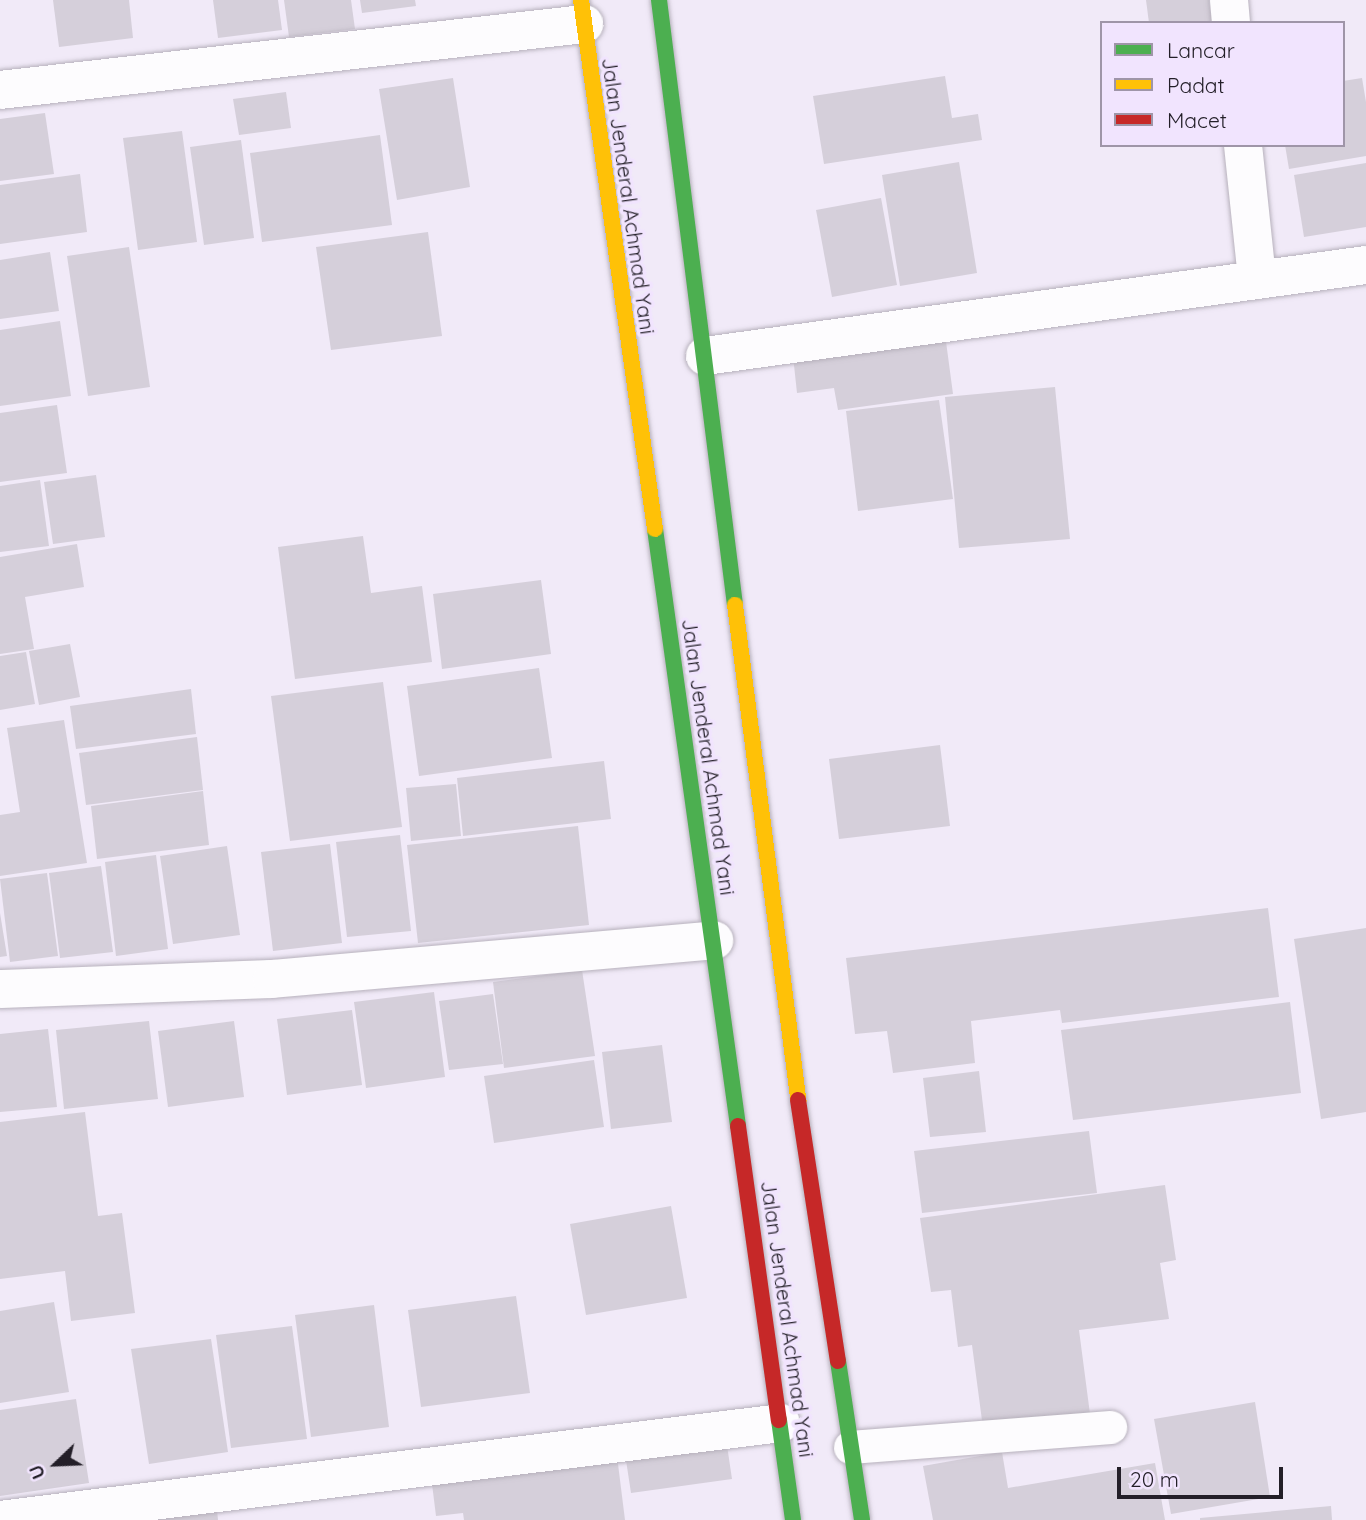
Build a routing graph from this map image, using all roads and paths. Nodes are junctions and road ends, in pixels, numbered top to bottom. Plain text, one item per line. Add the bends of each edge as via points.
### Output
1 (659, 0) edge
2 (1229, 0) edge
3 (582, 12) edge
4 (1231, 21) edge
5 (0, 90) edge
6 (1243, 147) edge
7 (1366, 265) edge
8 (1256, 278) junction
9 (705, 356) junction
10 (714, 940) junction
11 (0, 989) edge
12 (781, 1423) junction
13 (1110, 1427) dead end
14 (850, 1447) junction
15 (0, 1520) edge
16 (793, 1520) edge
17 (862, 1520) edge

1 - 9 street
2 - 4 street
3 - 5 street
3 - 10 street, Jalan Jenderal Achmad Yani
6 - 8 street
7 - 8 street
8 - 9 street
9 - 14 street via 798,1102
10 - 11 street via 272,979
10 - 12 street, Jalan Jenderal Achmad Yani
12 - 15 street
12 - 16 street, Jalan Jenderal Achmad Yani
13 - 14 lane
14 - 17 street

